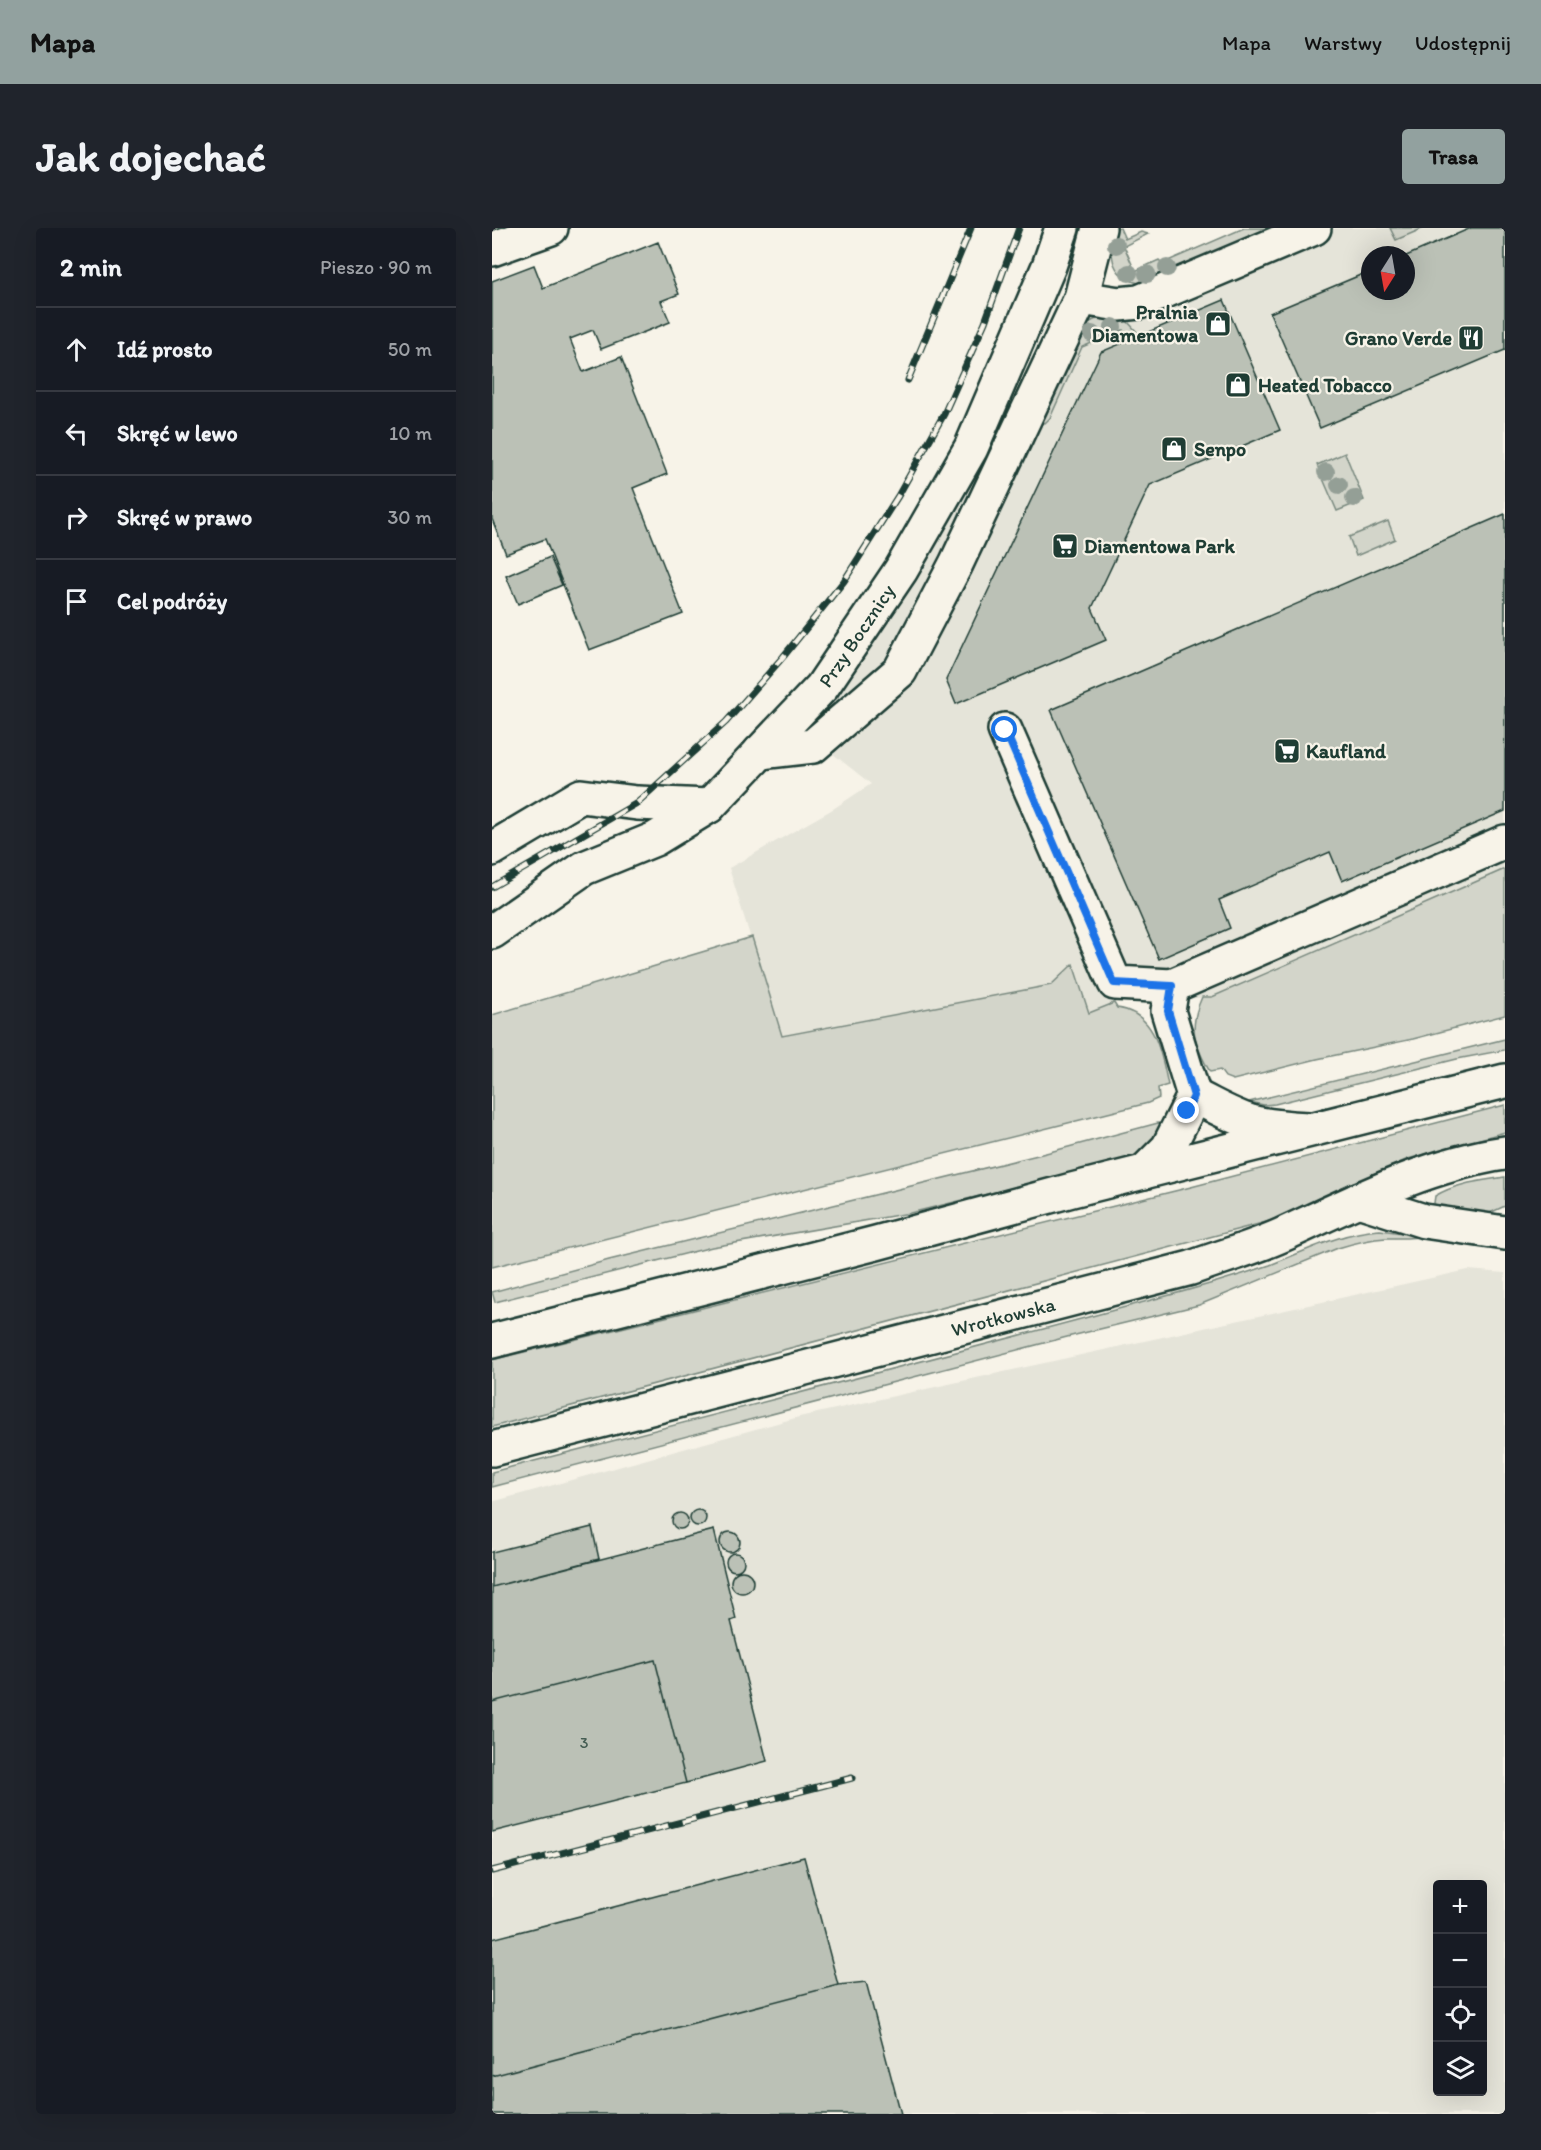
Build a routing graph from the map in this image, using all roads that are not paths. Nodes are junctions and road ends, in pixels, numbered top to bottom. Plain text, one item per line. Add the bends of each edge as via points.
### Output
1 (551, 228) edge
2 (1062, 228) edge
3 (1099, 228) edge
4 (1314, 228) edge
5 (492, 249) edge
6 (1080, 298) junction
7 (1005, 730) dead end
8 (760, 752) junction
9 (709, 806) junction
10 (1505, 842) edge
11 (492, 849) edge
12 (492, 932) edge
13 (1172, 986) junction
14 (1505, 1081) edge
15 (1194, 1096) junction
16 (1312, 1130) junction
17 (1505, 1153) edge
18 (1144, 1172) junction
19 (1358, 1200) junction
20 (1505, 1233) edge
21 (492, 1341) edge
22 (492, 1449) edge

1 - 5 main road
2 - 8 main road, Przy Bocznicy via 971,448 907,560 822,687
3 - 6 main road
4 - 6 main road via 1140,302 1119,304
6 - 8 main road via 956,564 900,671 813,746
7 - 13 main road via 1114,983
8 - 9 main road, Przy Bocznicy
9 - 11 main road via 581,796
9 - 12 main road, Przy Bocznicy via 655,839 584,868
10 - 13 main road
13 - 15 main road via 1168,1011
14 - 16 main road
15 - 16 main road via 1252,1122
15 - 18 main road via 1168,1148
16 - 18 main road
17 - 19 main road, Wrotkowska via 1427,1171
18 - 21 main road
19 - 20 main road via 1424,1221
19 - 22 main road, Wrotkowska via 1279,1236 1191,1268

